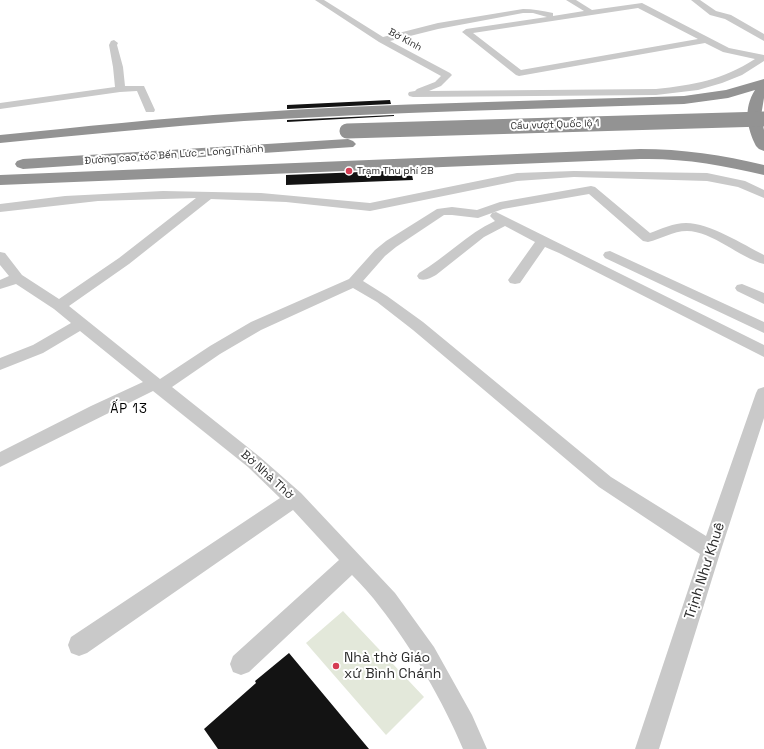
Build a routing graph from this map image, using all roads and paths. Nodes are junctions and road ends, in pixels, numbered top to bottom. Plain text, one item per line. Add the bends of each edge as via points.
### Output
1 (319, 0) edge
2 (570, 0) edge
3 (638, 0) edge
4 (695, 0) edge
5 (588, 10) junction
6 (764, 38) edge
7 (382, 40) junction
8 (705, 40) junction
9 (114, 43) dead end
10 (763, 58) edge
11 (764, 83) edge
12 (764, 86) edge
13 (120, 89) junction
14 (0, 106) edge
15 (150, 110) dead end
16 (764, 119) edge
17 (764, 132) edge
18 (347, 137) junction
19 (0, 139) edge
20 (764, 146) edge
21 (0, 152) edge
22 (0, 166) edge
23 (764, 170) edge
24 (0, 180) edge
25 (764, 194) edge
26 (208, 196) junction
27 (0, 208) edge
28 (486, 212) junction
29 (504, 221) junction
30 (542, 241) junction
31 (610, 255) dead end
32 (0, 256) edge
33 (764, 260) edge
34 (424, 276) dead end
35 (17, 278) junction
36 (515, 280) dead end
37 (354, 282) junction
38 (0, 285) edge
39 (742, 288) dead end
40 (764, 299) edge
41 (59, 306) junction
42 (82, 324) junction
43 (764, 328) edge
44 (764, 352) edge
45 (0, 364) edge
46 (158, 385) junction
47 (764, 393) edge
48 (0, 460) edge
49 (294, 499) junction
50 (711, 550) junction
51 (353, 561) junction
52 (80, 645) dead end
53 (241, 664) dead end
54 (475, 749) edge
55 (647, 749) edge

1 - 7 street, Bờ Kinh
2 - 5 street
3 - 5 street
4 - 6 street via 714,13 728,17
5 - 7 street via 555,16 526,11 438,26
7 - 10 street, Bờ Kinh via 447,75 438,84 412,94 656,92 713,83 739,73
8 - 8 street via 639,4 466,32 519,73
8 - 10 street via 726,50
9 - 13 street
11 - 19 highway via 728,94 684,100 244,117
12 - 20 highway via 755,100 753,115 756,131
13 - 14 street
13 - 15 street via 141,88
16 - 18 highway, Cầu vượt Quốc lộ 1, bridge
17 - 18 highway, Cầu vượt Quốc lộ 1
18 - 21 highway, Đường cao tốc Bến Lức - Long Thành
18 - 22 highway, Đường cao tốc Bến Lức - Long Thành
23 - 24 highway via 703,157 640,154
25 - 26 street via 741,184 707,177 605,174 517,177 370,207 260,197
26 - 27 street via 102,196 41,201
26 - 41 street via 124,262
28 - 29 street
28 - 33 street via 500,206 591,190 648,238 682,227 690,227
28 - 37 street via 474,215 441,212 391,244
29 - 30 street
29 - 34 street via 481,233 439,268
30 - 36 street
30 - 44 street
31 - 43 street
32 - 35 street, Bờ Nhà Thờ
35 - 38 street
35 - 41 street, Bờ Nhà Thờ
37 - 46 street via 256,326
37 - 50 street via 418,326 605,482
39 - 40 street
41 - 42 street, Bờ Nhà Thờ
42 - 45 street via 38,349
42 - 46 street, Bờ Nhà Thờ
46 - 48 street via 97,410
46 - 49 street, Bờ Nhà Thờ via 254,462
47 - 50 street, Trịnh Như Khuê
49 - 51 street, Bờ Nhà Thờ
49 - 52 street
50 - 55 street, Trịnh Như Khuê
51 - 53 street
51 - 54 street, Bờ Nhà Thờ via 388,600 426,655 464,723

